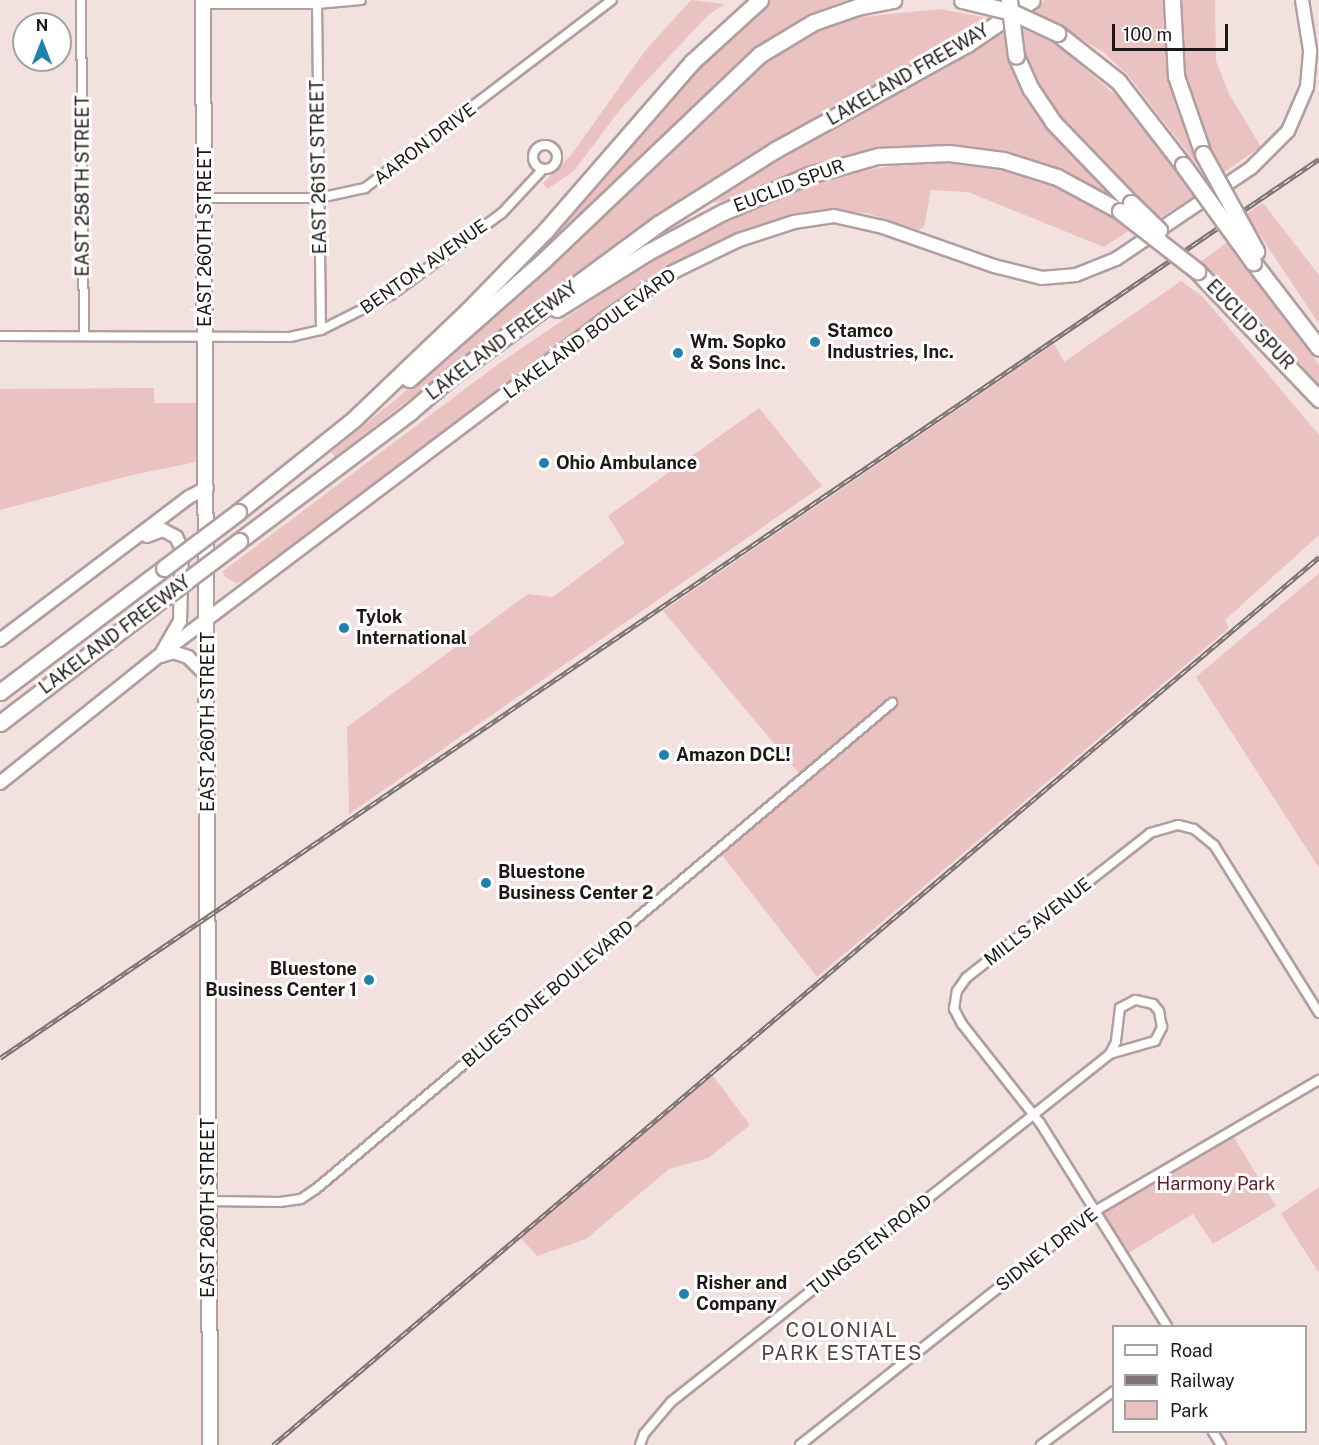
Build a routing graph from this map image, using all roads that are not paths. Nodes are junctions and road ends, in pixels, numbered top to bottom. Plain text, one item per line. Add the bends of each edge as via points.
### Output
1 (81, 0) edge
2 (362, 0) edge
3 (612, 0) edge
4 (760, 0) edge
5 (893, 0) edge
6 (961, 0) edge
7 (1010, 0) edge
8 (1032, 0) edge
9 (1173, 0) edge
10 (1302, 0) edge
11 (203, 2) edge
12 (317, 4) junction
13 (543, 169) dead end
14 (205, 198) junction
15 (320, 198) junction
16 (1126, 207) junction
17 (1256, 259) junction
18 (321, 330) junction
19 (0, 336) edge
20 (84, 336) junction
21 (206, 338) junction
22 (1319, 348) edge
23 (1319, 399) edge
24 (410, 412) junction
25 (354, 419) junction
26 (207, 488) junction
27 (136, 539) junction
28 (208, 620) junction
29 (0, 640) edge
30 (159, 656) junction
31 (208, 677) junction
32 (0, 692) edge
33 (892, 703) dead end
34 (0, 723) edge
35 (0, 783) edge
36 (1319, 1013) edge
37 (1110, 1054) junction
38 (1315, 1082) edge
39 (1036, 1117) junction
40 (207, 1201) junction
41 (1097, 1210) junction
42 (1166, 1325) edge
43 (1112, 1392) edge
44 (210, 1445) edge
45 (640, 1445) edge
46 (800, 1445) edge
47 (1041, 1445) edge

1 - 20 street, EAST 258TH STREET
2 - 12 street
3 - 15 street, AARON DRIVE via 374,183 346,194
4 - 25 highway, LAKELAND FREEWAY via 692,62 507,271
5 - 25 highway via 814,22 753,60 513,289 394,392
6 - 17 highway, bridge via 1012,12 1057,33 1118,81
7 - 16 highway, EUCLID SPUR, bridge via 1016,56 1030,89
8 - 24 highway, LAKELAND FREEWAY via 959,48 775,150 683,207 452,375
9 - 17 highway, bridge via 1176,76 1203,154
10 - 28 street, LAKELAND BOULEVARD via 1310,50 1307,87 1288,131 1251,168 1116,259 1076,275 1042,278 994,267 883,227 834,216 795,222 739,240 673,272 606,318
11 - 12 street
11 - 14 main road, EAST 260TH STREET
12 - 15 street, EAST 261ST STREET
13 - 18 street, BENTON AVENUE via 502,213 400,288 350,319
14 - 15 street, AARON DRIVE
14 - 21 main road, EAST 260TH STREET
15 - 18 street, EAST 261ST STREET
16 - 23 highway, EUCLID SPUR, bridge via 1197,271
16 - 24 highway, EUCLID SPUR via 1057,177 990,158 921,153 850,162 764,193 648,252 548,315
17 - 22 highway, EUCLID SPUR
18 - 21 street, BENTON AVENUE via 290,337
19 - 20 street, BENTON AVENUE
20 - 21 street, BENTON AVENUE
21 - 26 main road, EAST 260TH STREET
24 - 34 highway, LAKELAND FREEWAY, bridge
25 - 32 highway, LAKELAND FREEWAY, bridge
26 - 27 street via 189,497
26 - 28 main road, EAST 260TH STREET
27 - 29 street
27 - 30 street via 163,531 176,537 182,549 180,621
28 - 30 street, LAKELAND BOULEVARD
28 - 31 main road, EAST 260TH STREET
30 - 31 street via 173,652 188,657
30 - 35 street, LAKELAND BOULEVARD
31 - 40 main road, EAST 260TH STREET
33 - 40 street, BLUESTONE BOULEVARD via 316,1189 301,1199 280,1202
36 - 39 street, MILLS AVENUE via 1214,845 1194,829 1178,825 1150,833 966,978 957,991 954,1009 962,1024
37 - 37 street, TUNGSTEN ROAD via 1155,1041 1162,1027 1159,1011 1153,1004 1135,999 1120,1008 1116,1042
37 - 39 street, TUNGSTEN ROAD
38 - 41 street, SIDNEY DRIVE
39 - 41 street
39 - 45 street, TUNGSTEN ROAD via 671,1402
40 - 44 main road, EAST 260TH STREET
41 - 42 street
41 - 46 street, SIDNEY DRIVE
43 - 47 street

